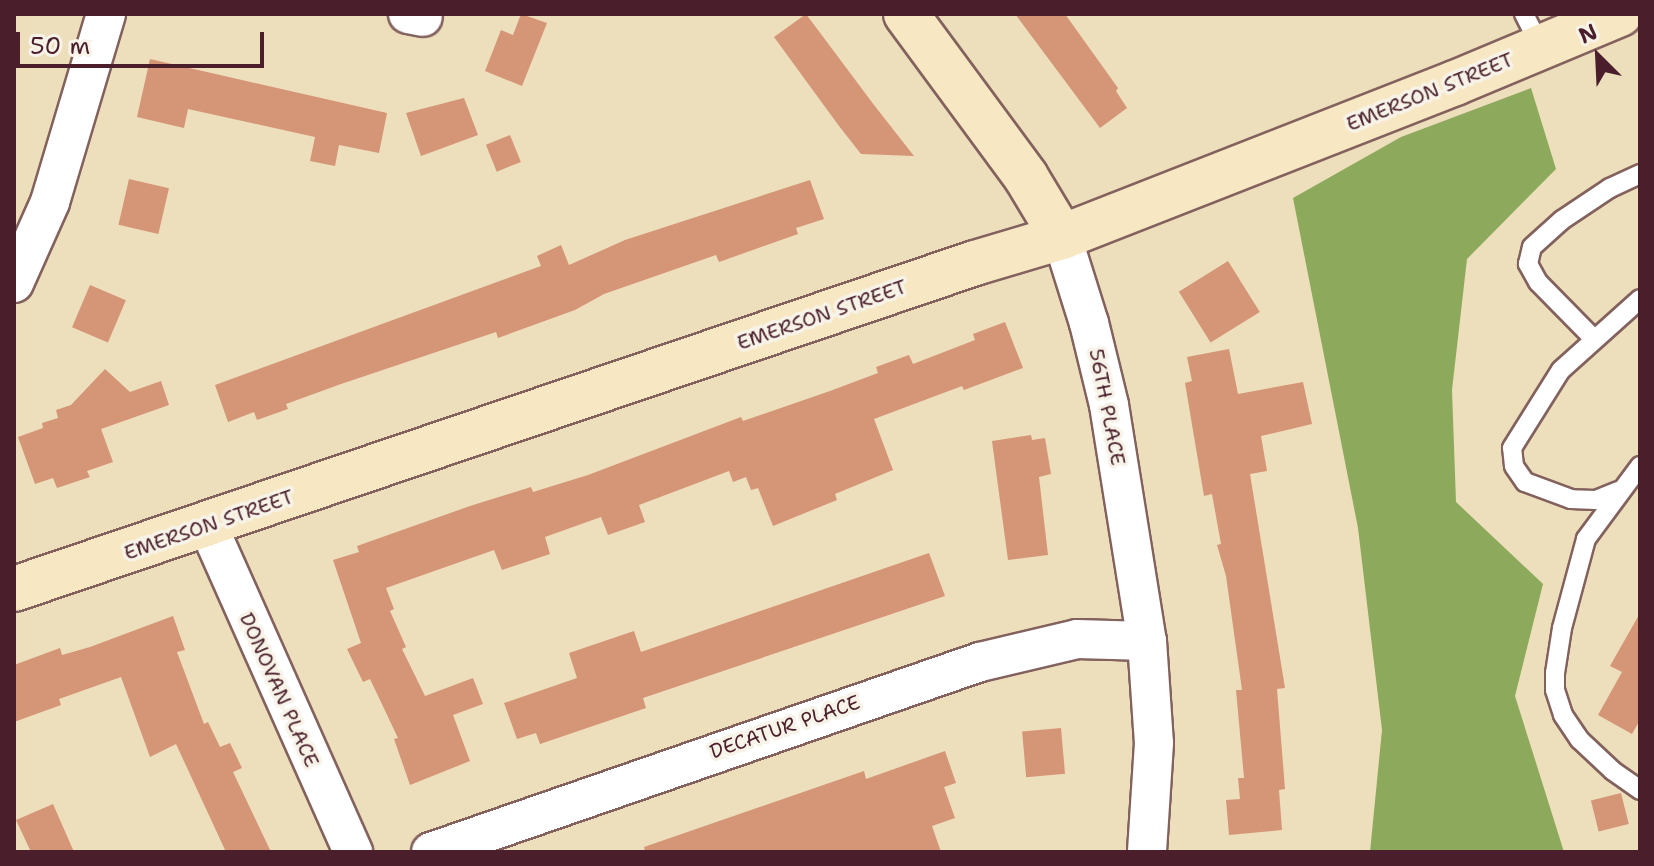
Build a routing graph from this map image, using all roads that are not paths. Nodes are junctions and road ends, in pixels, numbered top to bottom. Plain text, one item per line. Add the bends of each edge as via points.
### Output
1 (106, 14) edge
2 (906, 14) edge
3 (1620, 14) edge
4 (1533, 31) edge
5 (1640, 174) edge
6 (1062, 237) junction
7 (14, 283) edge
8 (1640, 299) edge
9 (1594, 339) junction
10 (1640, 466) edge
11 (1620, 490) junction
12 (208, 526) junction
13 (14, 589) edge
14 (1147, 641) junction
15 (1640, 790) edge
16 (353, 852) edge
17 (431, 852) edge
18 (1147, 852) edge

1 - 7 street via 50,202
2 - 6 street, 56TH PLACE via 1026,177
3 - 4 street, EMERSON STREET
4 - 6 street, EMERSON STREET
5 - 9 lane via 1562,220 1532,247 1528,264 1538,282
6 - 12 street, EMERSON STREET
6 - 14 street, 56TH PLACE via 1109,405
8 - 9 lane
9 - 11 lane via 1561,370 1512,448 1514,466 1525,482 1571,499 1596,500
10 - 11 lane
11 - 15 lane via 1586,539 1562,628 1555,690 1563,715 1580,740
12 - 13 street, EMERSON STREET
12 - 16 street, DONOVAN PLACE
14 - 17 street, DECATUR PLACE via 1077,639 980,662
14 - 18 street, 56TH PLACE via 1154,743

